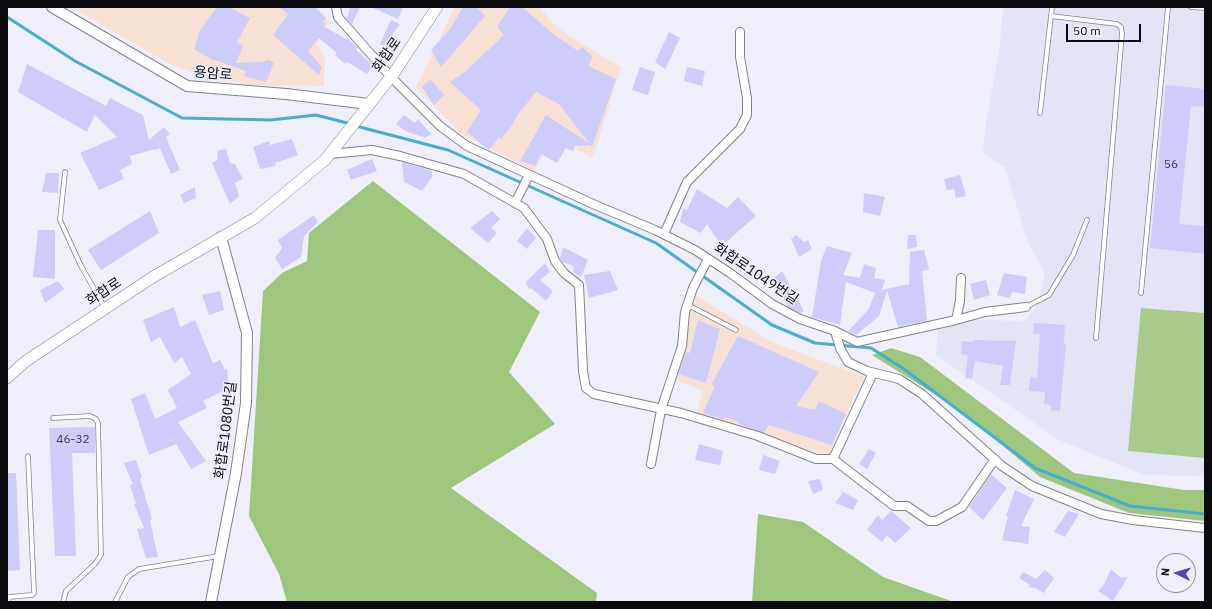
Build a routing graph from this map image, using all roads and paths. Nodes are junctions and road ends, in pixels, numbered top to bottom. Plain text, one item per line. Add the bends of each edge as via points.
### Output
1 (52, 7) edge
2 (336, 7) edge
3 (437, 7) edge
4 (1052, 7) edge
5 (1168, 7) edge
6 (1191, 7) edge
7 (1205, 8) edge
8 (1051, 16) junction
9 (740, 32) dead end
10 (391, 77) junction
11 (369, 104) junction
12 (1040, 113) dead end
13 (330, 154) junction
14 (65, 172) dead end
15 (528, 177) junction
16 (516, 200) junction
17 (1086, 220) dead end
18 (664, 234) junction
19 (221, 237) junction
20 (708, 259) junction
21 (961, 278) dead end
22 (1141, 293) dead end
23 (687, 305) junction
24 (1026, 307) joint
25 (105, 309) junction
26 (956, 320) junction
27 (736, 330) dead end
28 (836, 335) junction
29 (1096, 338) dead end
30 (873, 372) junction
31 (7, 378) edge
32 (661, 410) junction
33 (53, 418) dead end
34 (28, 456) dead end
35 (994, 459) junction
36 (833, 460) junction
37 (650, 464) dead end
38 (1205, 528) edge
39 (219, 556) junction
40 (8, 602) edge
41 (63, 602) edge
42 (115, 602) edge
43 (211, 602) edge

1 - 11 street, 용암로 via 187,86
2 - 10 street, 화합로1049번길 via 338,17
3 - 10 main road, 화합로
4 - 8 lane
5 - 22 lane
6 - 7 lane
8 - 12 lane
8 - 29 lane via 1117,24 1121,27 1122,33
9 - 18 street via 740,57 747,98 747,115 740,129 687,182
10 - 11 main road, 화합로
10 - 15 street, 화합로1049번길 via 440,126 467,146
11 - 13 main road, 화합로
13 - 16 street via 372,150 400,156 464,174
13 - 19 main road, 화합로 via 255,218
14 - 25 lane via 60,220 81,266
15 - 16 street
15 - 18 street, 화합로1049번길
16 - 32 street via 547,239 555,261 564,274 579,285 586,388 594,394
17 - 24 lane via 1073,254 1049,295
18 - 20 street, 화합로1049번길
19 - 25 main road, 화합로
19 - 39 street, 화합로1080번길 via 247,333 246,395 236,473
20 - 23 street
20 - 28 street, 화합로1049번길 via 772,304
21 - 26 street
23 - 27 lane
23 - 32 street via 682,346
24 - 26 street, 화합로1049번길 via 985,312
25 - 31 main road, 화합로 via 26,362
26 - 28 street, 화합로1049번길 via 856,342
28 - 30 street via 848,362
30 - 35 street via 899,379 922,394
30 - 36 street
32 - 36 street via 680,413 758,436 816,459
32 - 37 street
33 - 41 lane via 90,416 98,423 101,555 66,591
34 - 40 lane via 34,593 11,596
35 - 36 street via 962,507 936,521 929,521 906,506 894,506
35 - 38 street via 1032,486 1101,514
39 - 42 lane via 139,569 128,577
39 - 43 street, 화합로1080번길

